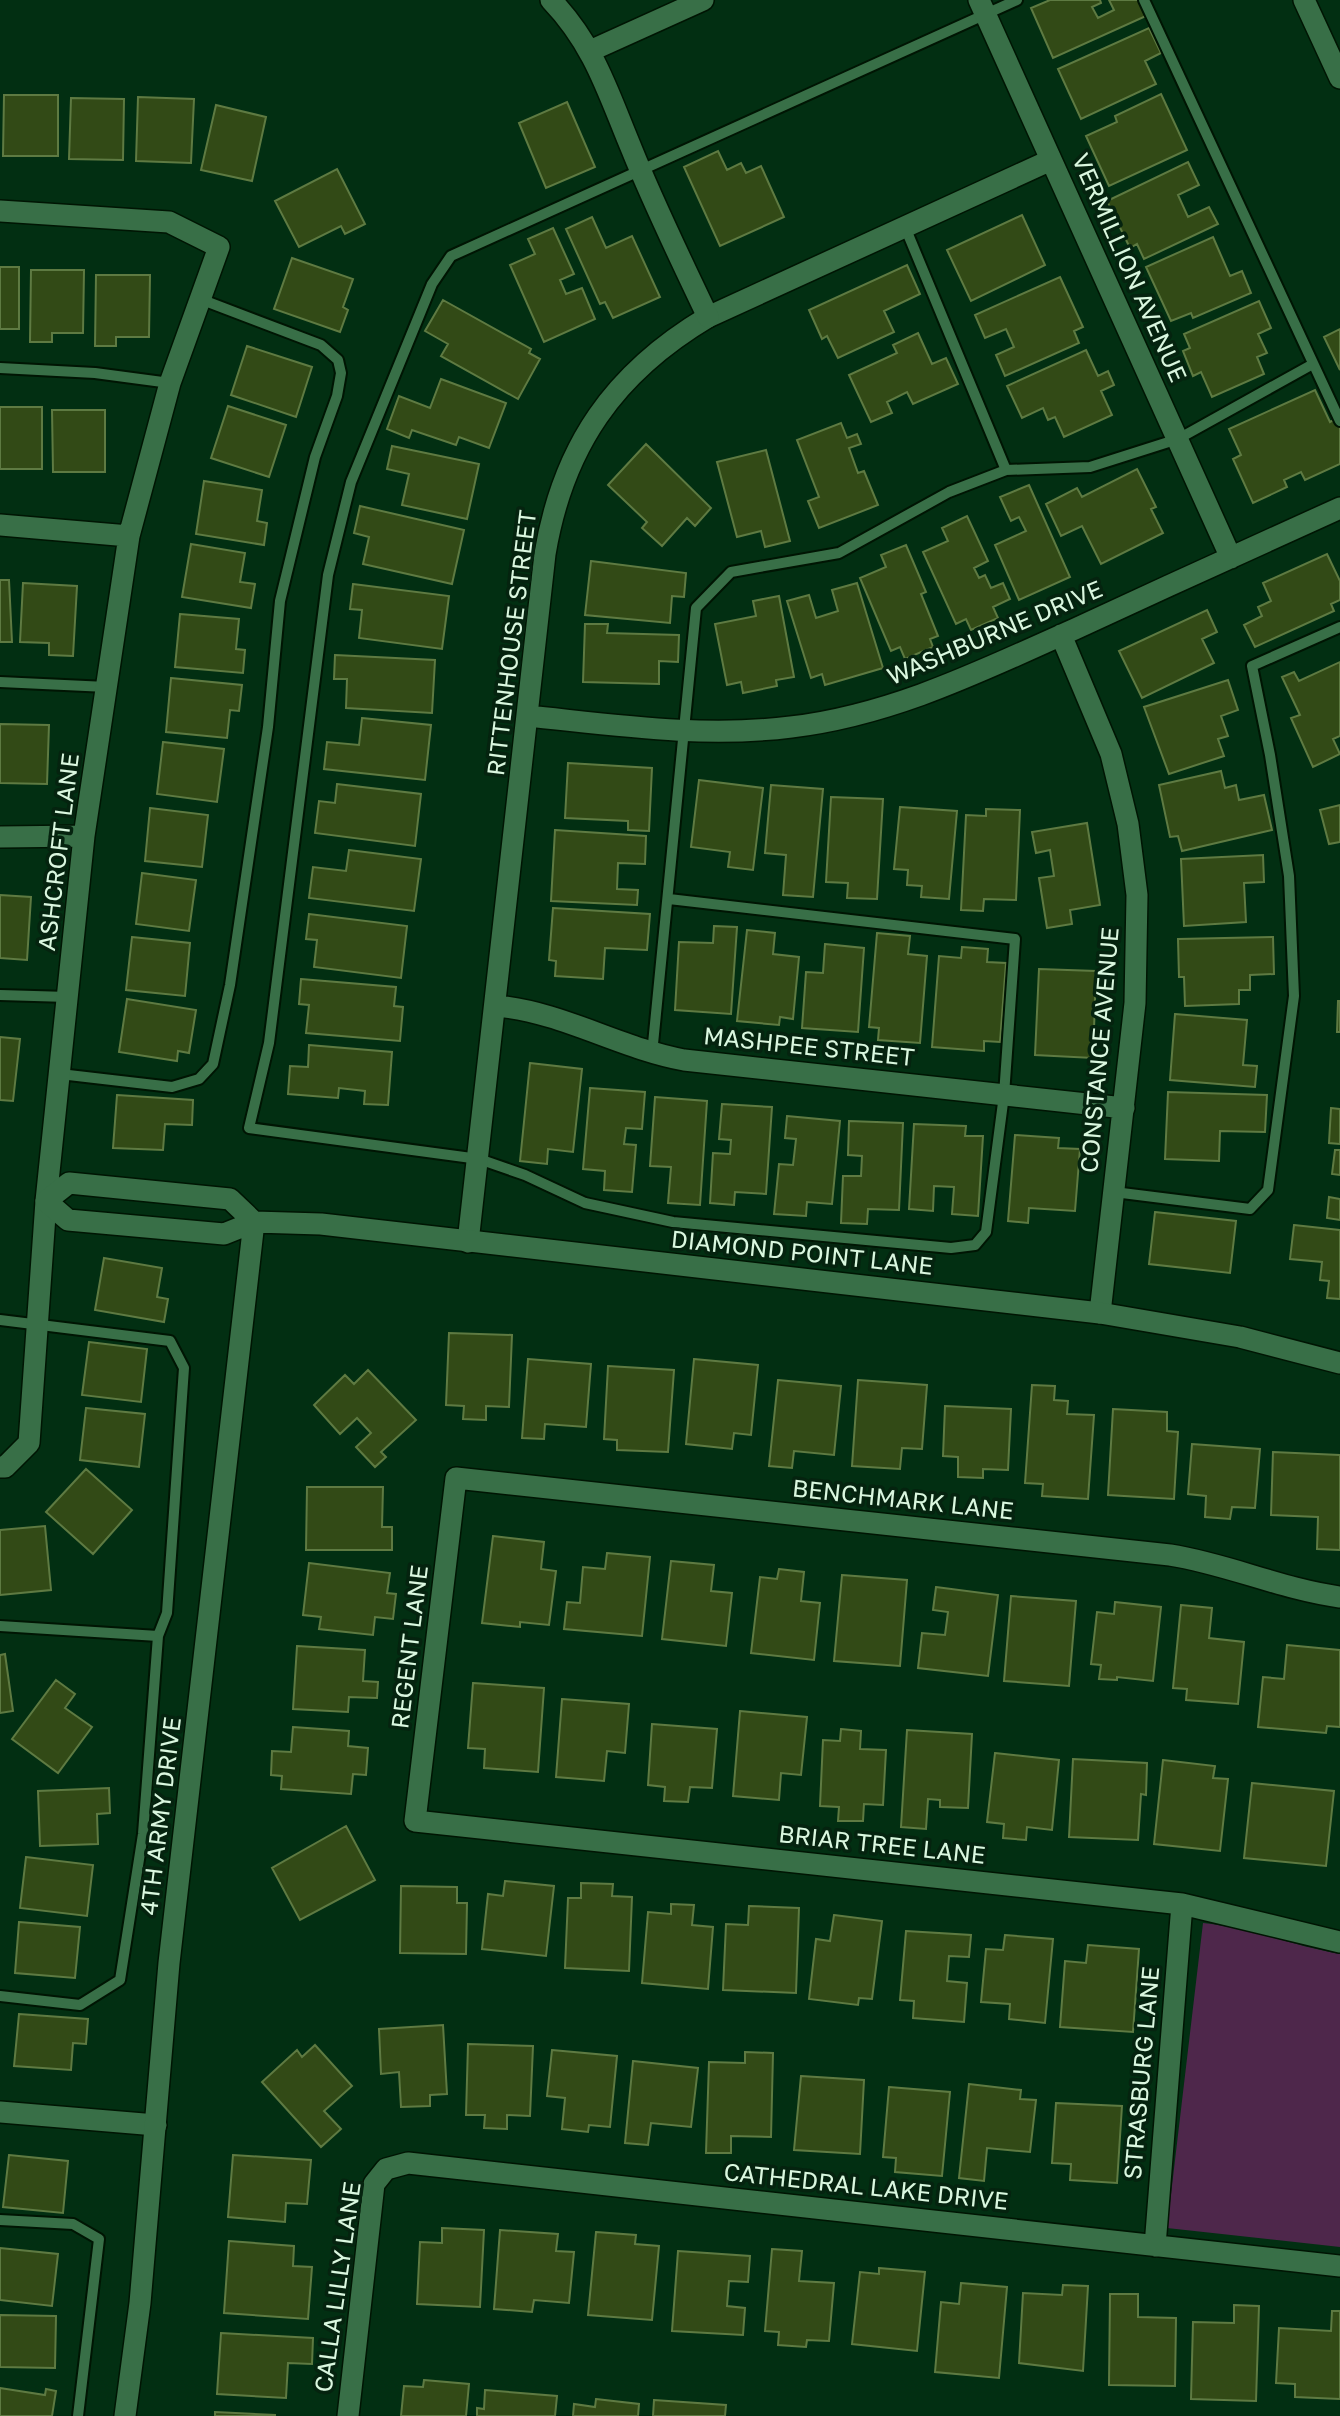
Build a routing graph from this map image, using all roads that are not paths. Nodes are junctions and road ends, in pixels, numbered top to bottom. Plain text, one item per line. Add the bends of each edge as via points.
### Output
1 (551, 0) edge
2 (703, 0) edge
3 (1017, 0) edge
4 (1144, 0) edge
5 (1304, 0) edge
6 (982, 7) edge
7 (590, 51) junction
8 (1340, 78) edge
9 (1051, 160) junction
10 (641, 171) junction
11 (0, 211) edge
12 (905, 227) junction
13 (200, 299) junction
14 (708, 317) junction
15 (1313, 364) junction
16 (0, 368) edge
17 (170, 383) junction
18 (1340, 421) edge
19 (1178, 439) junction
20 (1006, 470) junction
21 (1340, 508) edge
22 (0, 525) edge
23 (129, 536) junction
24 (1231, 558) junction
25 (1340, 627) edge
26 (1061, 635) junction
27 (0, 682) edge
28 (107, 687) junction
29 (528, 716) junction
30 (686, 732) junction
31 (84, 836) junction
32 (0, 838) edge
33 (669, 899) junction
34 (0, 995) edge
35 (68, 997) junction
36 (496, 1006) junction
37 (652, 1054) junction
38 (60, 1074) junction
39 (1004, 1095) junction
40 (1124, 1108) junction
41 (479, 1159) junction
42 (1114, 1192) junction
43 (46, 1201) junction
44 (254, 1222) junction
45 (468, 1242) junction
46 (1100, 1313) junction
47 (0, 1320) edge
48 (37, 1323) junction
49 (1340, 1363) edge
50 (3, 1467) edge
51 (456, 1478) joint
52 (1340, 1597) edge
53 (0, 1626) edge
54 (158, 1636) junction
55 (415, 1821) joint
56 (1182, 1904) junction
57 (1340, 1942) edge
58 (0, 1996) edge
59 (0, 2112) edge
60 (156, 2125) junction
61 (386, 2169) joint
62 (0, 2220) edge
63 (1154, 2246) junction
64 (1340, 2266) edge
65 (78, 2416) edge
66 (125, 2416) edge
67 (348, 2416) edge

1 - 7 street
2 - 7 street
3 - 6 lane
4 - 15 lane
5 - 8 street
6 - 9 street, VERMILLION AVENUE
6 - 10 lane
7 - 10 street
9 - 12 street, RITTENHOUSE STREET
9 - 19 street, VERMILLION AVENUE
10 - 14 street
10 - 41 lane via 451,256 432,284 351,482 328,575 269,1044 249,1128
11 - 13 street, ASHCROFT LANE via 169,222 219,247
12 - 14 street, RITTENHOUSE STREET
12 - 20 lane
13 - 17 street, ASHCROFT LANE
13 - 38 lane via 321,345 338,360 337,396 315,457 280,601 268,727 230,985 213,1064 199,1079 172,1087
14 - 29 street, RITTENHOUSE STREET via 662,346 622,383 589,426 565,475 545,554
15 - 18 lane
15 - 19 lane
16 - 17 lane
17 - 23 street, ASHCROFT LANE
19 - 20 lane via 1090,467
19 - 24 street, VERMILLION AVENUE
20 - 30 lane via 949,492 839,553 731,572 696,608
21 - 24 street, WASHBURNE DRIVE
22 - 23 street
23 - 28 street, ASHCROFT LANE
24 - 26 street, WASHBURNE DRIVE
25 - 42 lane via 1252,666 1289,876 1294,996 1268,1190 1250,1209
26 - 30 street, WASHBURNE DRIVE via 932,692 864,714 758,731
26 - 40 street, CONSTANCE AVENUE via 1111,754 1134,859 1138,967
27 - 28 lane
28 - 31 street, ASHCROFT LANE
29 - 30 street, WASHBURNE DRIVE
29 - 36 street, RITTENHOUSE STREET
30 - 33 lane
31 - 32 street
31 - 35 street, ASHCROFT LANE
33 - 37 lane
33 - 39 lane via 1016,939
34 - 35 lane
35 - 38 street, ASHCROFT LANE
36 - 37 street, MASHPEE STREET via 554,1016
36 - 41 street, RITTENHOUSE STREET
37 - 39 street, MASHPEE STREET
38 - 43 street, ASHCROFT LANE
39 - 40 street, MASHPEE STREET
39 - 41 lane via 986,1232 975,1245 951,1248 673,1222 585,1203
40 - 42 street, CONSTANCE AVENUE
41 - 45 street, RITTENHOUSE STREET
42 - 46 street, CONSTANCE AVENUE
43 - 44 street, DIAMOND POINT LANE via 68,1220 224,1234
43 - 44 street via 69,1183 217,1197 230,1199
43 - 48 street, ASHCROFT LANE
44 - 45 street, DIAMOND POINT LANE via 321,1224
44 - 60 street, 4TH ARMY DRIVE via 169,1963
45 - 46 street, DIAMOND POINT LANE
46 - 49 street, DIAMOND POINT LANE via 1240,1337
47 - 48 lane
48 - 50 street, ASHCROFT LANE via 29,1443
48 - 54 lane via 170,1340 184,1368 167,1613
51 - 52 street, BENCHMARK LANE via 1170,1555 1222,1566 1294,1590
51 - 55 street, REGENT LANE
53 - 54 lane
54 - 58 lane via 144,1834 120,1980 80,2005
55 - 56 street, BRIAR TREE LANE
56 - 57 street, BRIAR TREE LANE
56 - 63 street, STRASBURG LANE
59 - 60 street
60 - 66 street, 4TH ARMY DRIVE
61 - 63 street, CATHEDRAL LAKE DRIVE via 408,2163
61 - 67 street, CALLA LILLY LANE via 374,2184
62 - 65 lane via 73,2224 99,2239
63 - 64 street, CATHEDRAL LAKE DRIVE

